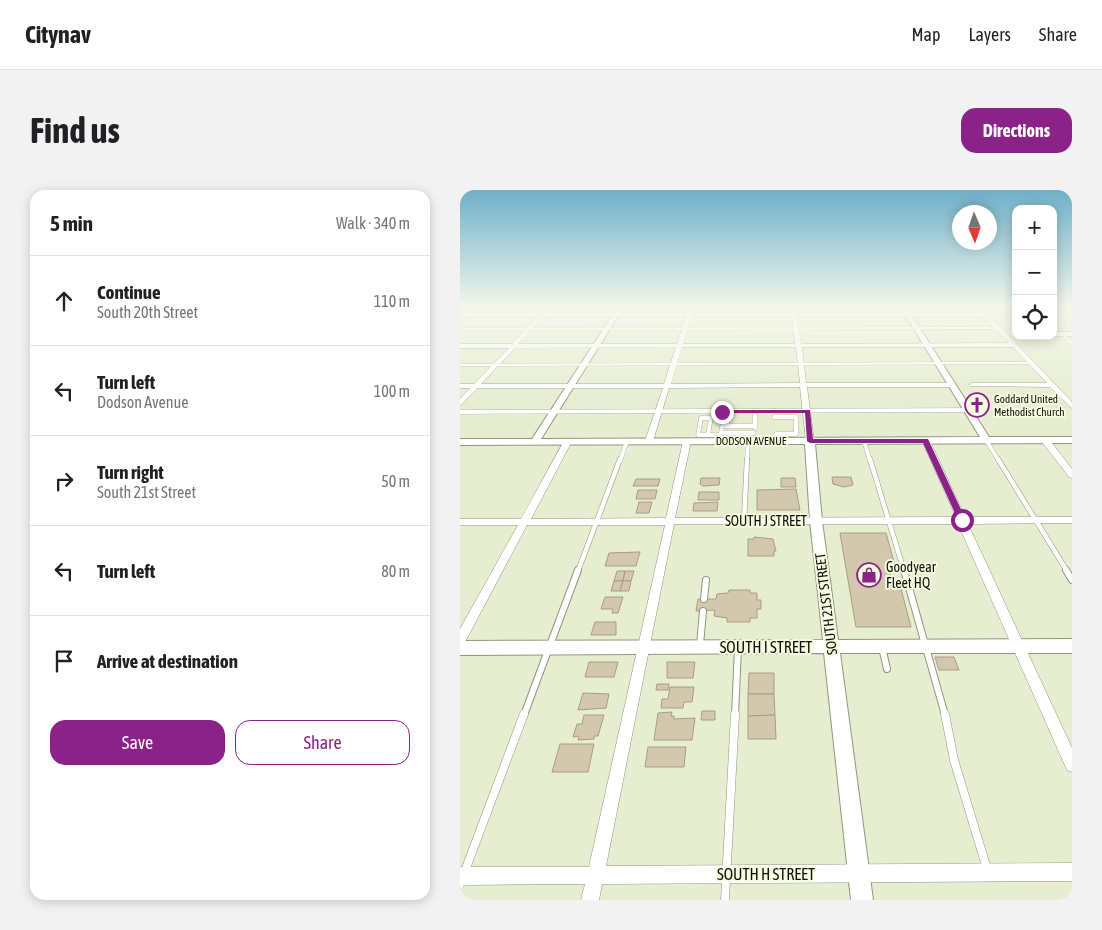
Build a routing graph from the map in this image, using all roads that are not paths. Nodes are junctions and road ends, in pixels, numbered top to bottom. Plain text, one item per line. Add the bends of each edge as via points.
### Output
1 (518, 341) edge
2 (599, 341) edge
3 (680, 341) edge
4 (799, 341) edge
5 (924, 341) edge
6 (1010, 341) edge
7 (679, 345) junction
8 (799, 345) junction
9 (926, 345) junction
10 (1013, 345) junction
11 (460, 346) edge
12 (513, 346) junction
13 (596, 346) junction
14 (1031, 363) junction
15 (673, 364) junction
16 (802, 364) junction
17 (938, 364) junction
18 (460, 365) edge
19 (495, 365) junction
20 (584, 365) junction
21 (952, 385) junction
22 (972, 385) dead end
23 (1052, 385) junction
24 (460, 386) edge
25 (475, 386) junction
26 (570, 386) junction
27 (666, 386) junction
28 (804, 386) junction
29 (460, 403) edge
30 (1072, 406) edge
31 (968, 410) junction
32 (554, 411) junction
33 (658, 411) junction
34 (728, 411) junction
35 (460, 412) edge
36 (755, 415) dead end
37 (808, 415) junction
38 (774, 417) dead end
39 (796, 418) junction
40 (727, 426) junction
41 (755, 426) junction
42 (721, 437) junction
43 (699, 438) junction
44 (752, 438) junction
45 (801, 439) junction
46 (986, 440) junction
47 (1045, 440) junction
48 (1072, 440) edge
49 (568, 441) junction
50 (626, 441) junction
51 (649, 441) junction
52 (864, 441) junction
53 (926, 441) junction
54 (460, 442) edge
55 (535, 442) junction
56 (1072, 475) edge
57 (889, 520) junction
58 (962, 520) junction
59 (1036, 520) junction
60 (1072, 520) edge
61 (598, 521) junction
62 (670, 521) junction
63 (744, 521) junction
64 (816, 521) junction
65 (460, 522) edge
66 (524, 522) junction
67 (706, 580) dead end
68 (1072, 580) edge
69 (704, 599) dead end
70 (703, 610) dead end
71 (460, 640) edge
72 (832, 646) junction
73 (882, 646) junction
74 (927, 646) junction
75 (1019, 646) junction
76 (1072, 646) edge
77 (644, 647) junction
78 (700, 647) junction
79 (738, 647) junction
80 (460, 648) edge
81 (550, 648) junction
82 (887, 669) dead end
83 (1072, 765) edge
84 (1072, 872) edge
85 (858, 874) junction
86 (988, 874) junction
87 (595, 875) junction
88 (726, 875) junction
89 (461, 879) edge
90 (590, 900) edge
91 (725, 900) edge
92 (862, 900) edge

1 - 12 street
2 - 13 street
3 - 7 street
4 - 8 street, SOUTH 21ST STREET
5 - 9 street
6 - 10 street
7 - 8 street
7 - 13 street
7 - 15 street
8 - 9 street
8 - 16 street, SOUTH 21ST STREET
9 - 10 street
9 - 17 street
10 - 14 street
11 - 12 street
12 - 13 street
12 - 19 street
13 - 20 street
14 - 17 lane
14 - 23 street
15 - 16 lane
15 - 20 lane
15 - 27 street
16 - 17 lane
16 - 28 street, SOUTH 21ST STREET
17 - 21 street
18 - 19 lane
19 - 20 lane
19 - 25 street
20 - 26 street
21 - 28 street
21 - 31 street
22 - 23 street
23 - 30 street
24 - 25 street
25 - 26 street
25 - 29 street
26 - 27 street
26 - 32 street
27 - 28 street
27 - 33 street
28 - 37 street, SOUTH 21ST STREET
31 - 37 lane
31 - 46 street
32 - 33 lane
32 - 35 lane
32 - 55 street
33 - 34 lane
33 - 51 street
34 - 37 lane
34 - 40 lane
36 - 41 lane
37 - 39 lane
37 - 45 street, SOUTH 21ST STREET
38 - 39 lane
39 - 45 lane
40 - 41 lane
40 - 42 lane via 722,426
41 - 44 lane
42 - 43 street, DODSON AVENUE
42 - 44 street, DODSON AVENUE
43 - 43 lane via 711,418 701,418
43 - 51 street, DODSON AVENUE
43 - 62 street
44 - 45 street, DODSON AVENUE
44 - 63 lane
45 - 52 street, DODSON AVENUE
45 - 64 street, SOUTH 21ST STREET
46 - 47 street, DODSON AVENUE
46 - 53 street, DODSON AVENUE
46 - 59 lane
47 - 48 street, DODSON AVENUE
47 - 56 street
49 - 50 street, DODSON AVENUE
49 - 55 street, DODSON AVENUE
49 - 66 street
50 - 51 street, DODSON AVENUE
50 - 61 lane
52 - 53 street, DODSON AVENUE
52 - 57 lane
53 - 58 street
54 - 55 street, DODSON AVENUE
57 - 58 street, SOUTH J STREET
57 - 64 street, SOUTH J STREET
57 - 74 lane
58 - 59 street, SOUTH J STREET
58 - 75 street
59 - 60 street, SOUTH J STREET
59 - 68 lane
61 - 62 street, SOUTH J STREET
61 - 66 street, SOUTH J STREET
61 - 81 lane
62 - 63 street, SOUTH J STREET
62 - 77 street
63 - 64 street, SOUTH J STREET
64 - 72 street, SOUTH 21ST STREET
65 - 66 street, SOUTH J STREET
66 - 71 street
67 - 69 lane
70 - 78 lane
72 - 73 street, SOUTH I STREET
72 - 79 street, SOUTH I STREET
72 - 85 street, SOUTH 21ST STREET
73 - 74 street, SOUTH I STREET
73 - 82 lane
74 - 75 street, SOUTH I STREET
74 - 86 lane via 954,760
75 - 76 street, SOUTH I STREET
75 - 83 street
77 - 78 street, SOUTH I STREET
77 - 81 street, SOUTH I STREET
77 - 87 street
78 - 79 street, SOUTH I STREET
79 - 88 lane
80 - 81 street, SOUTH I STREET
81 - 89 lane
84 - 86 street, SOUTH H STREET
85 - 86 street, SOUTH H STREET
85 - 88 street, SOUTH H STREET
85 - 92 street, SOUTH 21ST STREET
87 - 88 street, SOUTH H STREET
87 - 89 street, SOUTH H STREET
87 - 90 street
88 - 91 lane

